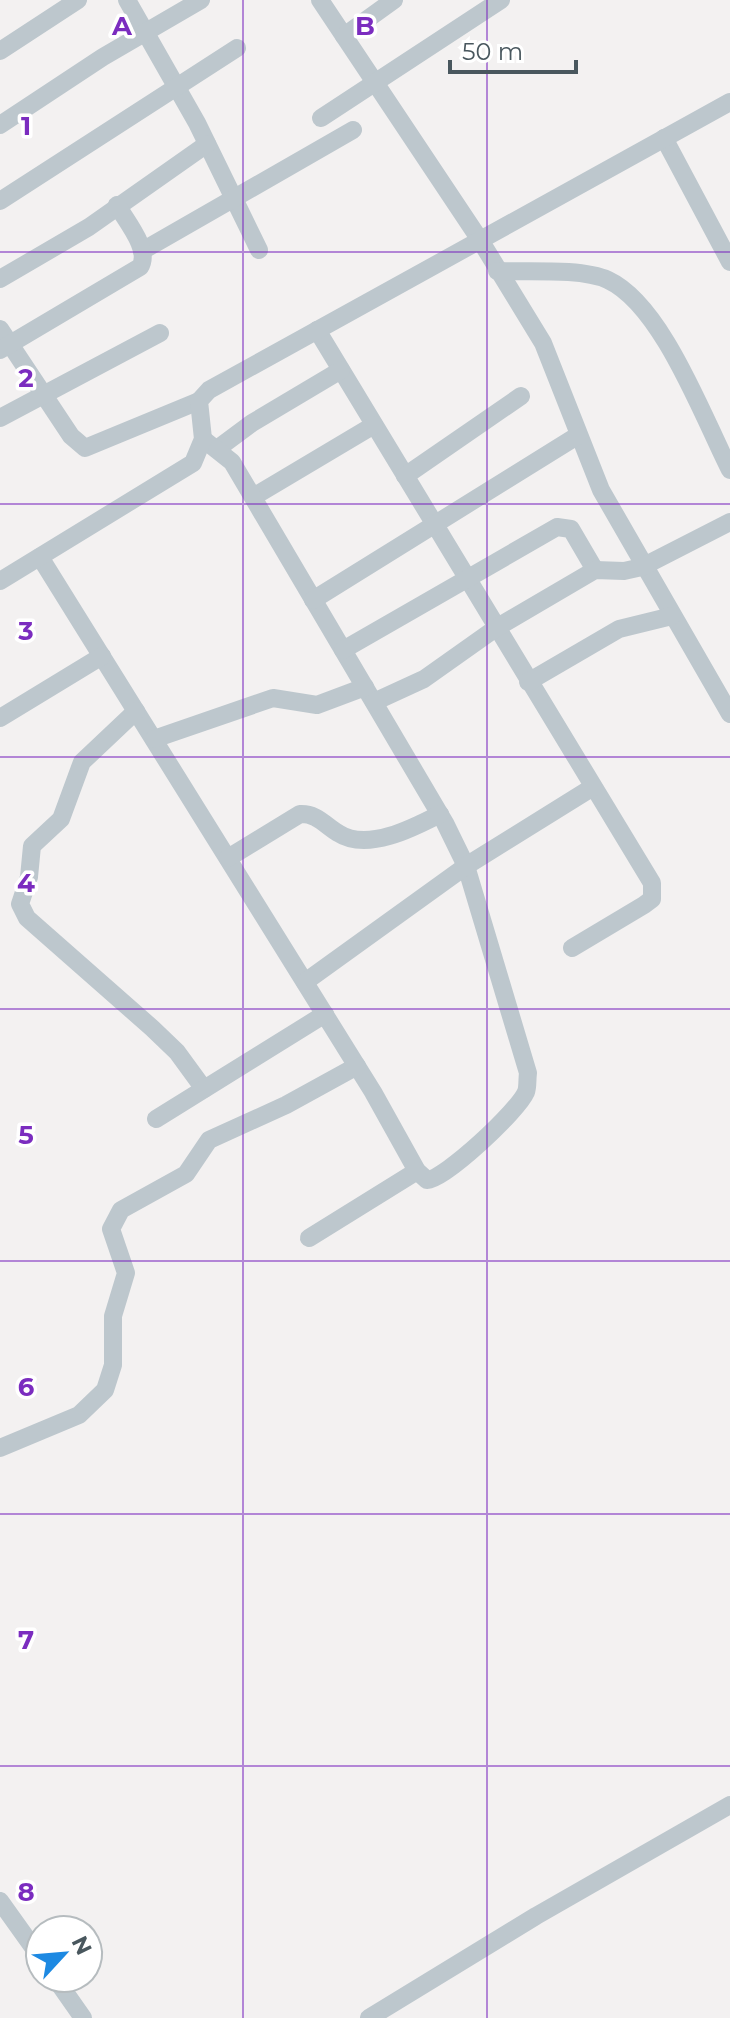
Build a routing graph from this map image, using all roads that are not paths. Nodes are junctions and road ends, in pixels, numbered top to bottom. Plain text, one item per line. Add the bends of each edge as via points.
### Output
1 (78, 0) edge
2 (127, 0) edge
3 (201, 0) edge
4 (320, 0) edge
5 (394, 0) edge
6 (501, 0) edge
7 (145, 31) junction
8 (344, 36) junction
9 (237, 48) dead end
10 (0, 51) edge
11 (376, 84) junction
12 (176, 86) junction
13 (730, 102) edge
14 (321, 118) dead end
15 (0, 125) edge
16 (353, 130) dead end
17 (664, 138) junction
18 (207, 144) junction
19 (233, 197) junction
20 (0, 201) edge
21 (117, 205) junction
22 (480, 240) junction
23 (259, 250) dead end
24 (142, 251) junction
25 (730, 262) edge
26 (497, 271) junction
27 (0, 279) edge
28 (317, 330) junction
29 (160, 333) dead end
30 (3, 341) edge
31 (341, 370) junction
32 (44, 395) junction
33 (521, 396) dead end
34 (199, 401) junction
35 (0, 418) edge
36 (374, 425) junction
37 (577, 436) junction
38 (210, 444) junction
39 (730, 470) edge
40 (405, 476) junction
41 (253, 497) junction
42 (730, 522) edge
43 (435, 527) junction
44 (40, 557) junction
45 (642, 567) junction
46 (595, 570) junction
47 (467, 579) junction
48 (0, 581) edge
49 (313, 600) junction
50 (672, 616) junction
51 (496, 628) junction
52 (343, 650) junction
53 (102, 656) junction
54 (528, 682) junction
55 (369, 695) junction
56 (136, 711) junction
57 (730, 714) edge
58 (0, 718) edge
59 (154, 739) junction
60 (593, 787) junction
61 (440, 814) junction
62 (228, 858) junction
63 (466, 866) junction
64 (572, 948) dead end
65 (305, 982) junction
66 (325, 1014) junction
67 (357, 1066) junction
68 (204, 1089) junction
69 (156, 1119) dead end
70 (417, 1171) junction
71 (309, 1238) dead end
72 (0, 1448) edge
73 (730, 1805) edge
74 (0, 1901) edge
75 (24, 1935) edge
76 (66, 1994) edge
77 (83, 2018) edge
78 (369, 2018) edge

1 - 10 street
2 - 7 street
3 - 7 street
4 - 8 street
5 - 8 street
6 - 11 street
7 - 12 street
7 - 15 street
8 - 11 street
9 - 12 street
11 - 14 street
11 - 22 street
12 - 18 street
12 - 20 street
13 - 17 street
16 - 19 street
17 - 22 street
17 - 25 street
18 - 19 street
18 - 21 street
19 - 23 street
19 - 24 street
21 - 24 street
21 - 27 street
22 - 26 street
22 - 28 street
24 - 30 street via 144,262 135,272
26 - 37 street via 543,343
26 - 39 street via 594,275 622,288 658,330
28 - 31 street
28 - 34 street via 209,390
29 - 32 street
30 - 32 street
31 - 36 street
31 - 38 street
32 - 34 street via 77,445 85,448
32 - 35 street
33 - 40 street
34 - 38 street
36 - 40 street
36 - 41 street
37 - 43 street
37 - 45 street
38 - 41 street via 232,462
38 - 44 street via 193,463
40 - 43 street
41 - 49 street
42 - 45 street
43 - 47 street
43 - 49 street
44 - 48 street
44 - 53 street
45 - 46 street
45 - 50 street
46 - 47 street via 576,534 565,526
46 - 51 street
47 - 51 street
47 - 52 street
49 - 52 street
50 - 54 street via 619,629
50 - 57 street
51 - 54 street
51 - 55 street via 439,669
52 - 55 street
53 - 56 street
53 - 58 street
54 - 60 street
55 - 59 street via 317,705 273,698
55 - 61 street
56 - 59 street
56 - 68 street via 82,762 61,819 32,846 20,904 27,918 177,1052
59 - 62 street
60 - 63 street
60 - 64 street via 655,891 644,905
61 - 62 street via 408,829 357,841 309,813 300,814
61 - 63 street
62 - 65 street
63 - 65 street
63 - 70 street via 528,1073 526,1092 445,1174 427,1180
65 - 66 street
66 - 67 street
66 - 68 street
67 - 70 street
67 - 72 street via 209,1140 186,1174 121,1210 111,1229 126,1273 113,1316 113,1365 105,1390 79,1415
68 - 69 street
70 - 71 street
73 - 78 street
74 - 75 street
76 - 77 street

